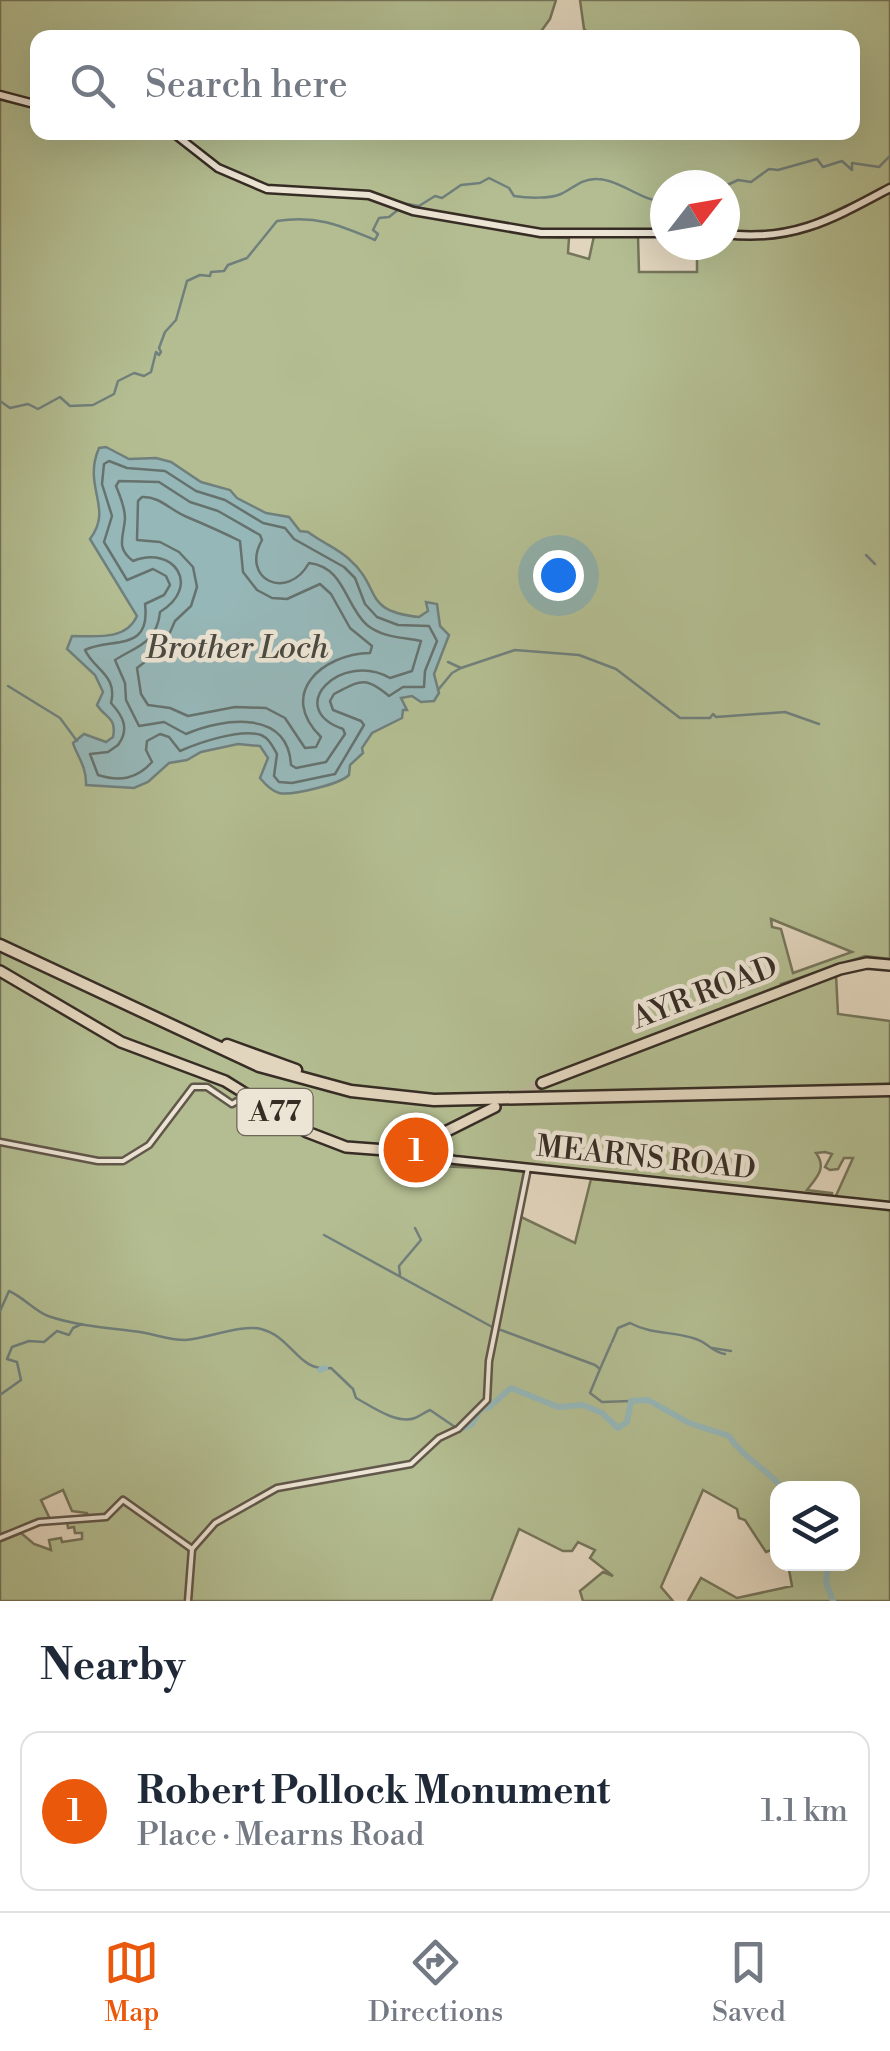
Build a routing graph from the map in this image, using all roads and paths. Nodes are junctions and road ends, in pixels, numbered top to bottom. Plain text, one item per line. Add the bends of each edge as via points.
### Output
1 (0, 95) edge
2 (30, 103) edge
3 (182, 140) edge
4 (890, 188) edge
5 (650, 232) edge
6 (740, 235) edge
7 (0, 941) edge
8 (890, 965) edge
9 (0, 971) edge
10 (542, 1083) tunnel mouth
11 (890, 1087) edge
12 (248, 1095) junction
13 (496, 1107) tunnel mouth
14 (0, 1142) edge
15 (400, 1148) junction
16 (528, 1168) junction
17 (890, 1206) edge
18 (0, 1538) edge
19 (192, 1549) junction
20 (188, 1601) edge

1 - 2 main road
3 - 5 main road via 218,168 267,189 369,195 413,211 541,234
4 - 6 main road via 810,228
7 - 11 highway via 216,1048 351,1091 434,1100
8 - 10 main road, AYR ROAD via 840,969
9 - 12 main road, A77 via 121,1042
12 - 14 street via 232,1104 197,1085 149,1145 124,1161
12 - 15 main road, A77 via 324,1141 367,1150
13 - 15 main road, A77
15 - 16 main road, MEARNS ROAD
16 - 17 main road, MEARNS ROAD
16 - 19 street via 488,1361 487,1400 411,1464 276,1488 215,1522
18 - 19 street via 39,1522 106,1517 122,1500
19 - 20 street

